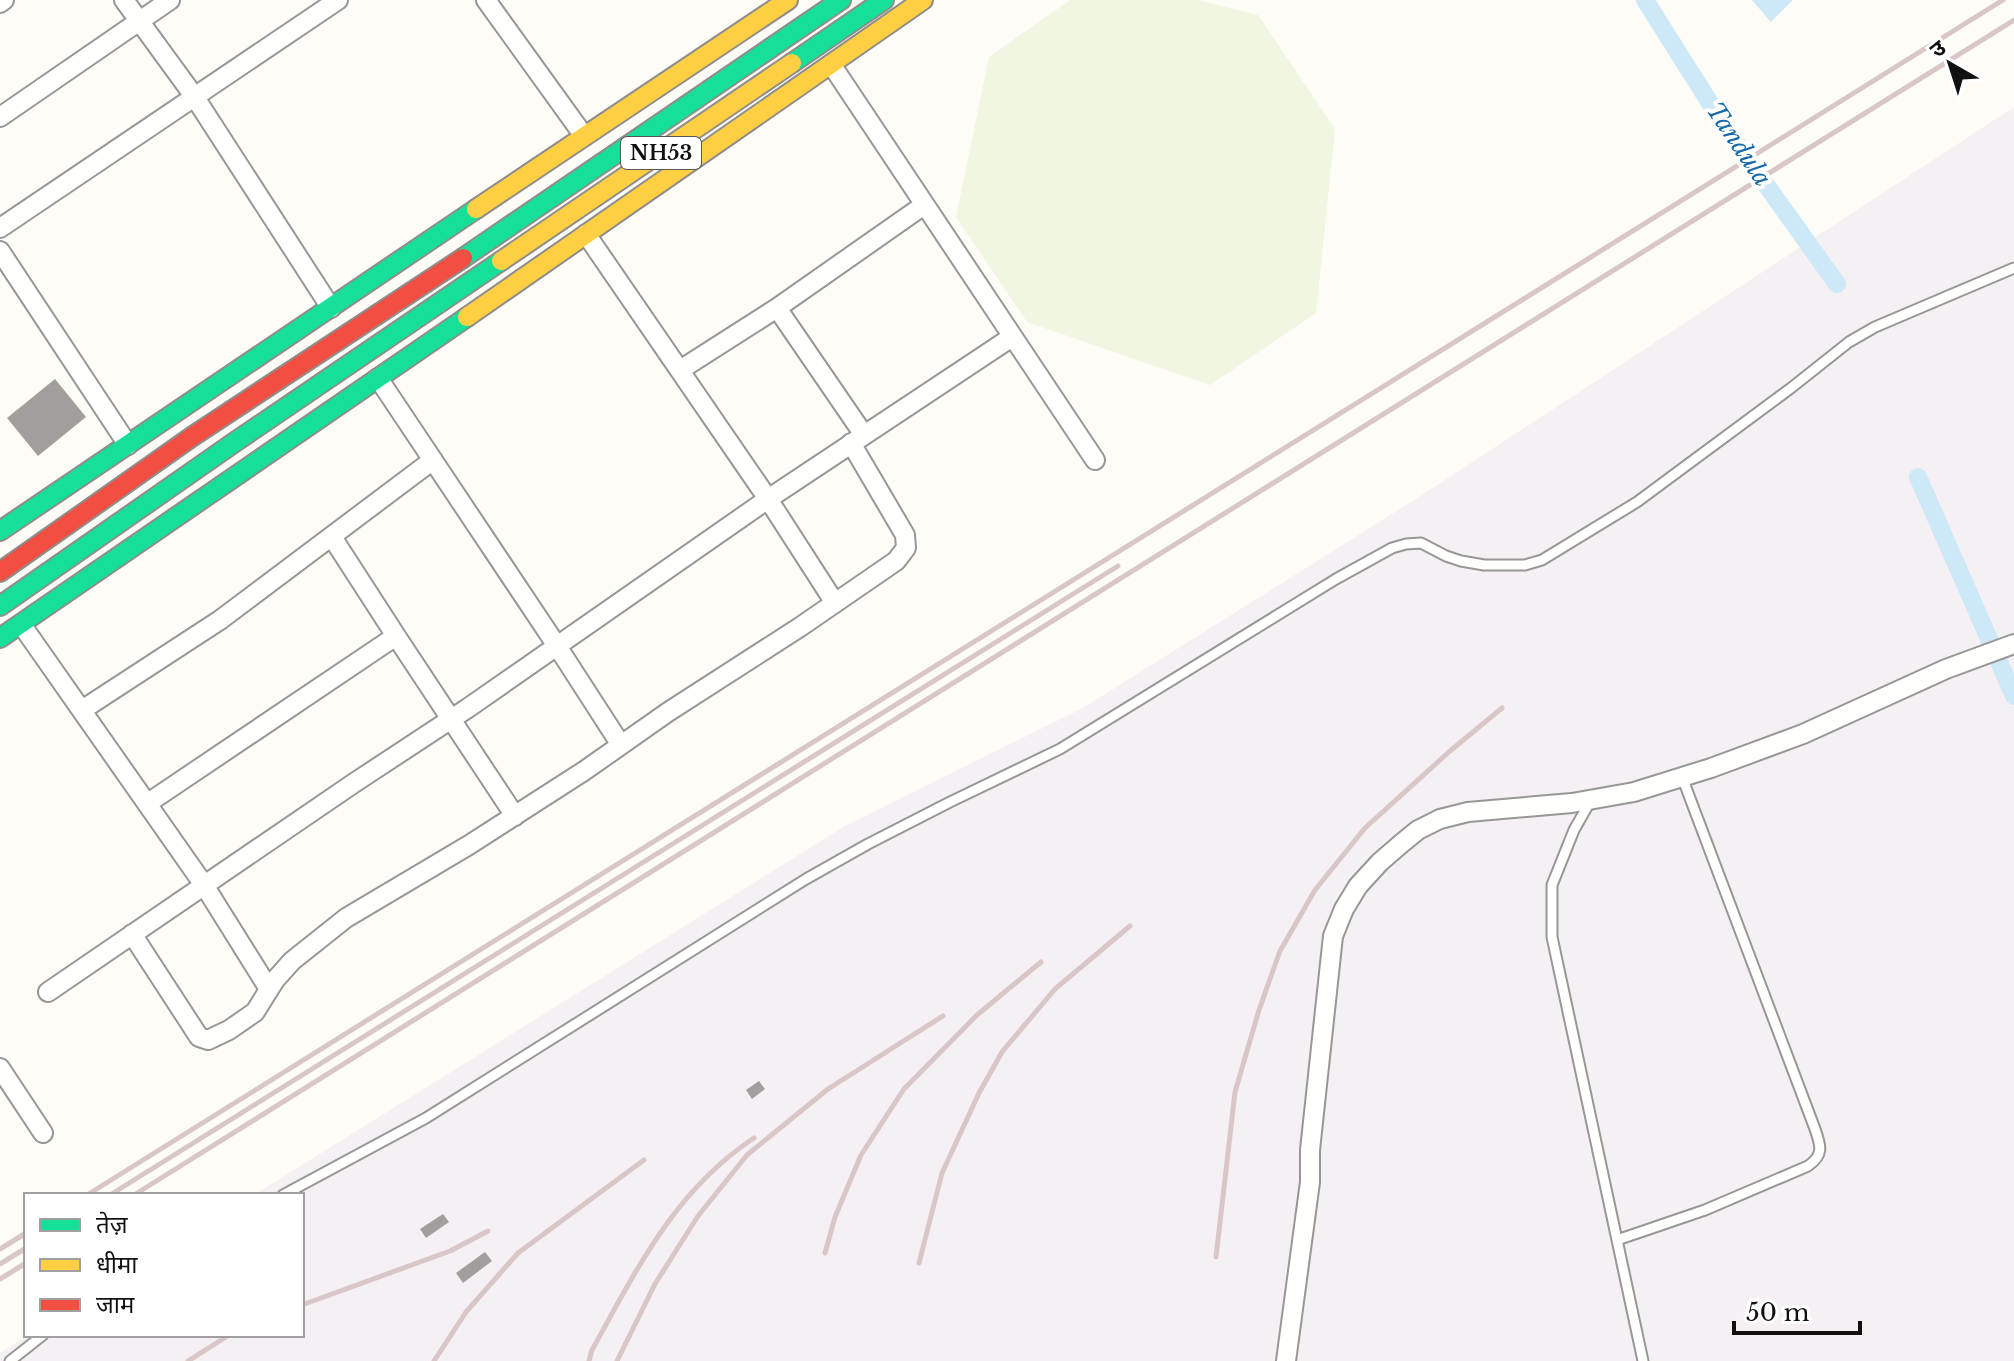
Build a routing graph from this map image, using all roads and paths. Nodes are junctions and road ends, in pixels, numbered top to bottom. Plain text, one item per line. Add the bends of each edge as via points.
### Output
1 (124, 0) edge
2 (170, 0) edge
3 (338, 0) edge
4 (486, 0) edge
5 (841, 0) edge
6 (884, 0) edge
7 (923, 0) edge
8 (786, 1) edge
9 (141, 21) junction
10 (831, 64) junction
11 (194, 96) junction
12 (0, 117) edge
13 (584, 136) junction
14 (924, 205) junction
15 (0, 228) edge
16 (586, 234) junction
17 (0, 251) edge
18 (2014, 268) edge
19 (331, 308) junction
20 (777, 308) junction
21 (1012, 337) junction
22 (680, 370) junction
23 (378, 378) junction
24 (858, 439) junction
25 (128, 445) junction
26 (433, 460) junction
27 (1095, 460) dead end
28 (768, 499) junction
29 (0, 531) edge
30 (332, 537) junction
31 (0, 572) edge
32 (835, 603) junction
33 (0, 606) edge
34 (21, 624) junction
35 (396, 636) junction
36 (0, 638) edge
37 (2014, 644) edge
38 (557, 646) junction
39 (82, 710) junction
40 (452, 719) junction
41 (621, 745) junction
42 (1682, 777) junction
43 (1591, 800) junction
44 (148, 803) junction
45 (515, 816) junction
46 (204, 885) junction
47 (132, 934) junction
48 (269, 989) junction
49 (48, 992) dead end
50 (0, 1068) edge
51 (43, 1133) dead end
52 (287, 1193) edge
53 (1617, 1240) junction
54 (40, 1337) edge
55 (10, 1361) edge
56 (1286, 1361) edge
57 (1643, 1361) edge

1 - 9 street
2 - 9 street
3 - 11 street
4 - 13 street
5 - 31 main road, NH53
6 - 33 main road, NH53
7 - 10 main road
8 - 13 main road
9 - 11 street
9 - 12 street
10 - 14 street
10 - 16 main road
11 - 15 street
11 - 19 street
13 - 19 main road
14 - 20 street
14 - 21 street
16 - 22 street
16 - 23 main road
17 - 25 street
18 - 52 lane via 1849,342 1637,502 1542,560 1484,565 1446,556 1421,543 1392,548 1060,749 806,879 426,1118
19 - 25 main road
20 - 22 street
20 - 24 street
21 - 24 street
21 - 27 street
22 - 28 street
23 - 26 street
23 - 34 main road
24 - 28 street
24 - 32 street via 907,542 896,561
25 - 29 main road
26 - 30 street
26 - 38 street
28 - 32 street
28 - 38 street
30 - 35 street
30 - 39 street via 220,620
32 - 41 street
34 - 36 main road
34 - 39 street
35 - 40 street
35 - 44 street
37 - 42 street via 1803,734
38 - 40 street
38 - 41 street
39 - 44 street
40 - 45 street
40 - 46 street
41 - 45 street
42 - 43 street
42 - 53 lane via 1820,1152 1808,1166
43 - 53 lane via 1552,885 1552,937
43 - 56 street via 1487,809 1440,819 1380,862 1344,909 1333,936 1310,1182
44 - 46 street
45 - 48 street via 346,918 292,961
46 - 47 street
46 - 48 street
47 - 48 street via 203,1039 214,1039 255,1012
47 - 49 street
50 - 51 street
53 - 57 lane
54 - 55 lane

